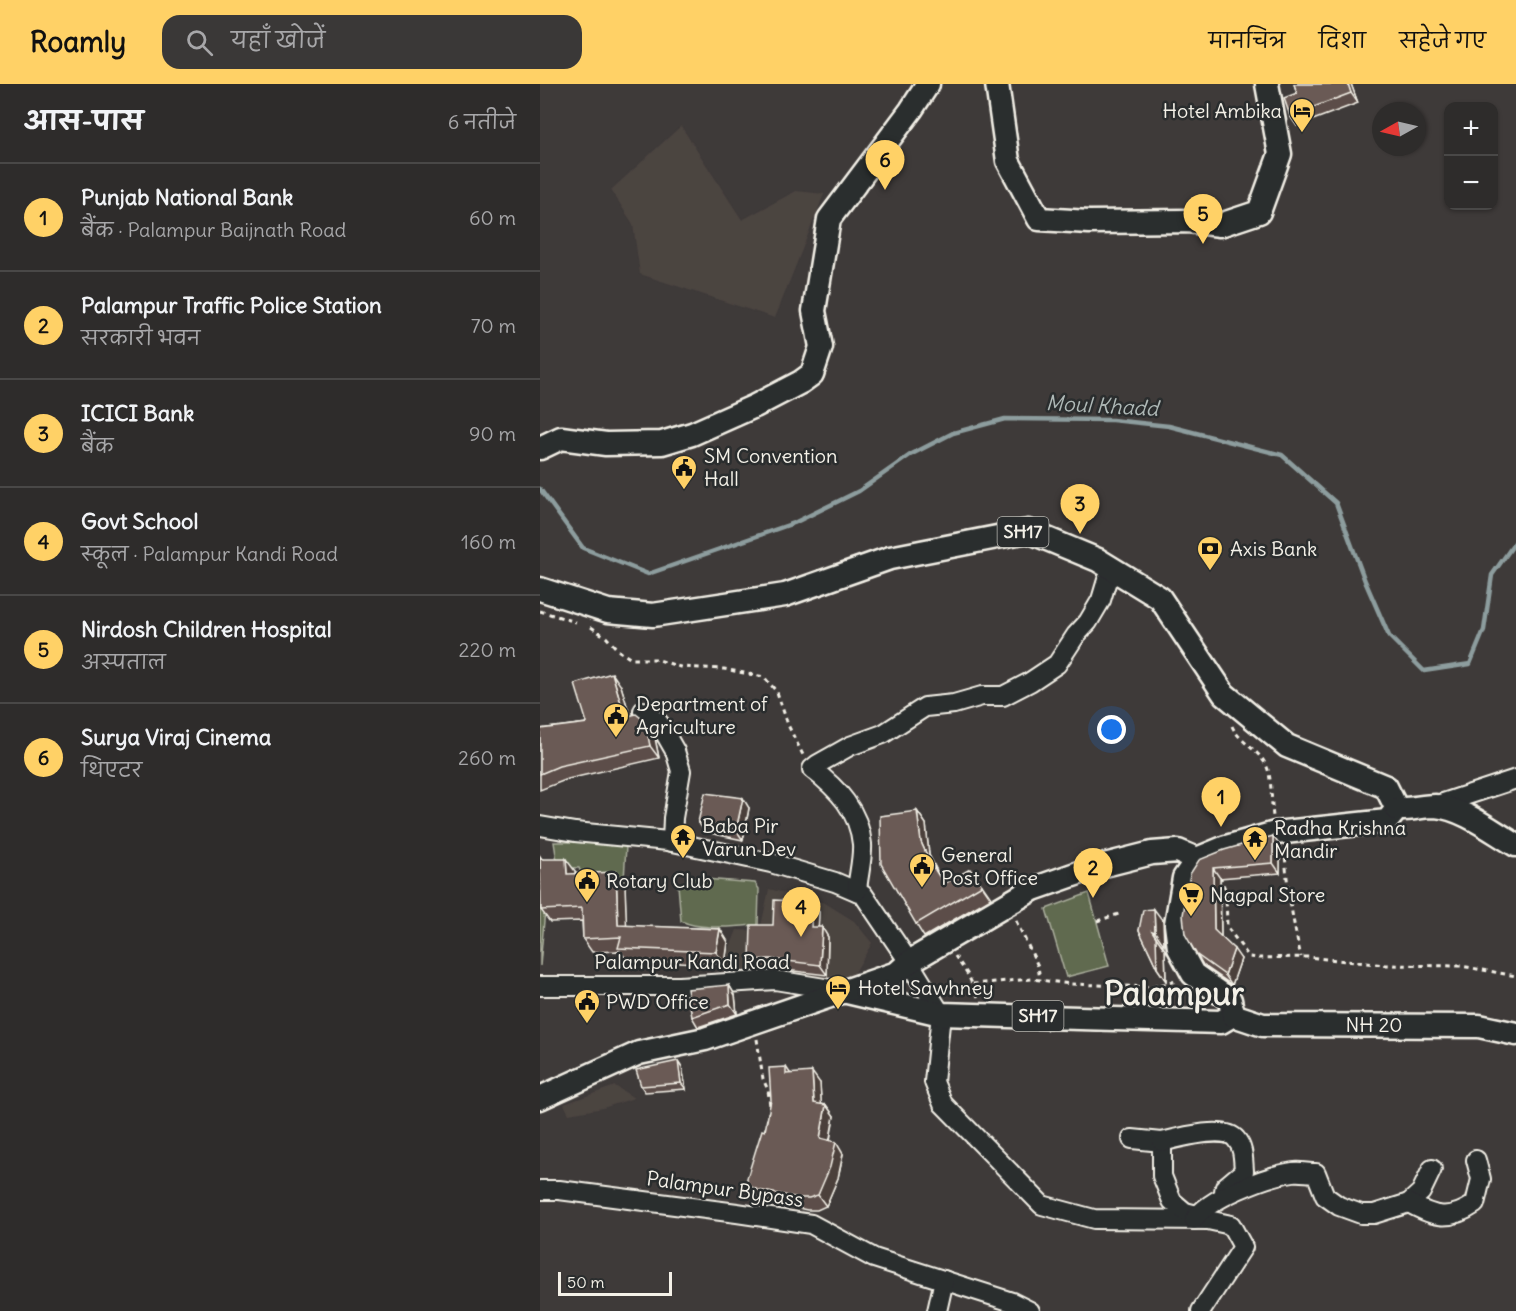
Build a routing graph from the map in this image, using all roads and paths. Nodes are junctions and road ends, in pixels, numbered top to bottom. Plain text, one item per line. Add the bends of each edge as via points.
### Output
1 (928, 84) edge
2 (997, 84) edge
3 (1267, 84) edge
4 (540, 448) edge
5 (1118, 572) junction
6 (540, 589) edge
7 (540, 611) edge
8 (582, 623) dead end
9 (588, 625) dead end
10 (1224, 694) junction
11 (644, 711) dead end
12 (812, 769) junction
13 (1516, 779) edge
14 (1434, 806) junction
15 (1397, 808) junction
16 (540, 826) edge
17 (1280, 832) junction
18 (672, 842) junction
19 (1516, 845) edge
20 (1197, 859) junction
21 (1219, 873) edge
22 (857, 891) junction
23 (999, 909) junction
24 (1122, 913) dead end
25 (1097, 921) dead end
26 (952, 952) dead end
27 (1301, 957) junction
28 (909, 962) junction
29 (1516, 976) edge
30 (1181, 979) dead end
31 (1040, 980) junction
32 (973, 984) junction
33 (540, 986) edge
34 (843, 992) junction
35 (979, 1002) dead end
36 (941, 1014) junction
37 (1233, 1015) junction
38 (755, 1023) junction
39 (1516, 1034) edge
40 (540, 1098) edge
41 (1132, 1139) dead end
42 (763, 1140) edge
43 (1162, 1142) junction
44 (1476, 1160) dead end
45 (1432, 1169) dead end
46 (750, 1174) edge
47 (540, 1190) edge
48 (1221, 1200) junction
49 (1409, 1203) junction
50 (733, 1212) junction
51 (1195, 1218) junction
52 (944, 1280) junction
53 (937, 1311) edge
54 (1030, 1311) edge
55 (1201, 1311) edge

1 - 4 main road via 829,219 814,311 820,348 812,374 755,406 692,434 662,442 606,444 561,438
2 - 3 main road via 1008,161 1039,219 1220,225 1259,212 1280,154
5 - 6 main road, SH17 via 1028,531 890,558 785,595 653,615 608,611
5 - 10 main road, SH17 via 1160,598
5 - 12 street via 1107,580 1088,622 1057,664 1030,682 1003,696 925,707 883,734 850,746
7 - 8 path
9 - 12 path via 631,658 764,677 777,692 788,725
10 - 15 main road, SH17 via 1287,746 1386,787
10 - 17 path via 1234,730 1268,767
11 - 18 street via 659,723 681,771
12 - 22 street via 833,785 854,813 862,843
13 - 14 street
14 - 15 main road
14 - 19 main road via 1453,810
15 - 17 main road via 1387,821
16 - 18 street
17 - 20 main road
17 - 27 path
18 - 22 street via 771,863
20 - 23 main road via 1178,851 1152,853 1033,889
20 - 37 main road via 1184,878 1176,924 1179,948 1193,974 1230,1000
21 - 27 path via 1226,892 1227,927 1249,957
22 - 28 street via 863,894
23 - 28 main road
23 - 31 path via 1016,921 1038,966
24 - 25 path
26 - 32 path
27 - 29 path via 1386,965 1461,966
28 - 34 main road via 897,973
28 - 36 street
30 - 31 path via 1152,987
31 - 32 path
32 - 35 path
33 - 34 street, Palampur Kandi Road via 679,986 775,980
34 - 36 main road, SH17
34 - 38 main road
36 - 37 main road, SH17 via 1221,1023
36 - 51 street via 934,1082 943,1104 1042,1205 1094,1219
37 - 39 main road, NH 20 via 1263,1024 1479,1026
38 - 40 main road via 639,1053
38 - 42 path via 771,1108
41 - 43 street
43 - 48 street via 1203,1134 1226,1133 1236,1138 1243,1152 1244,1171 1226,1187
43 - 51 street via 1162,1176 1172,1201
44 - 49 street via 1481,1179 1475,1204 1452,1216 1432,1214
45 - 49 street via 1421,1192
46 - 50 path
47 - 50 street, Palampur Bypass
48 - 49 street via 1249,1185 1296,1171 1316,1173 1325,1196 1360,1214 1374,1214
48 - 51 street via 1200,1210
50 - 52 street, Palampur Bypass via 811,1224 873,1258
51 - 55 street via 1231,1226 1243,1247
52 - 53 street
52 - 54 street, Palampur Bypass

